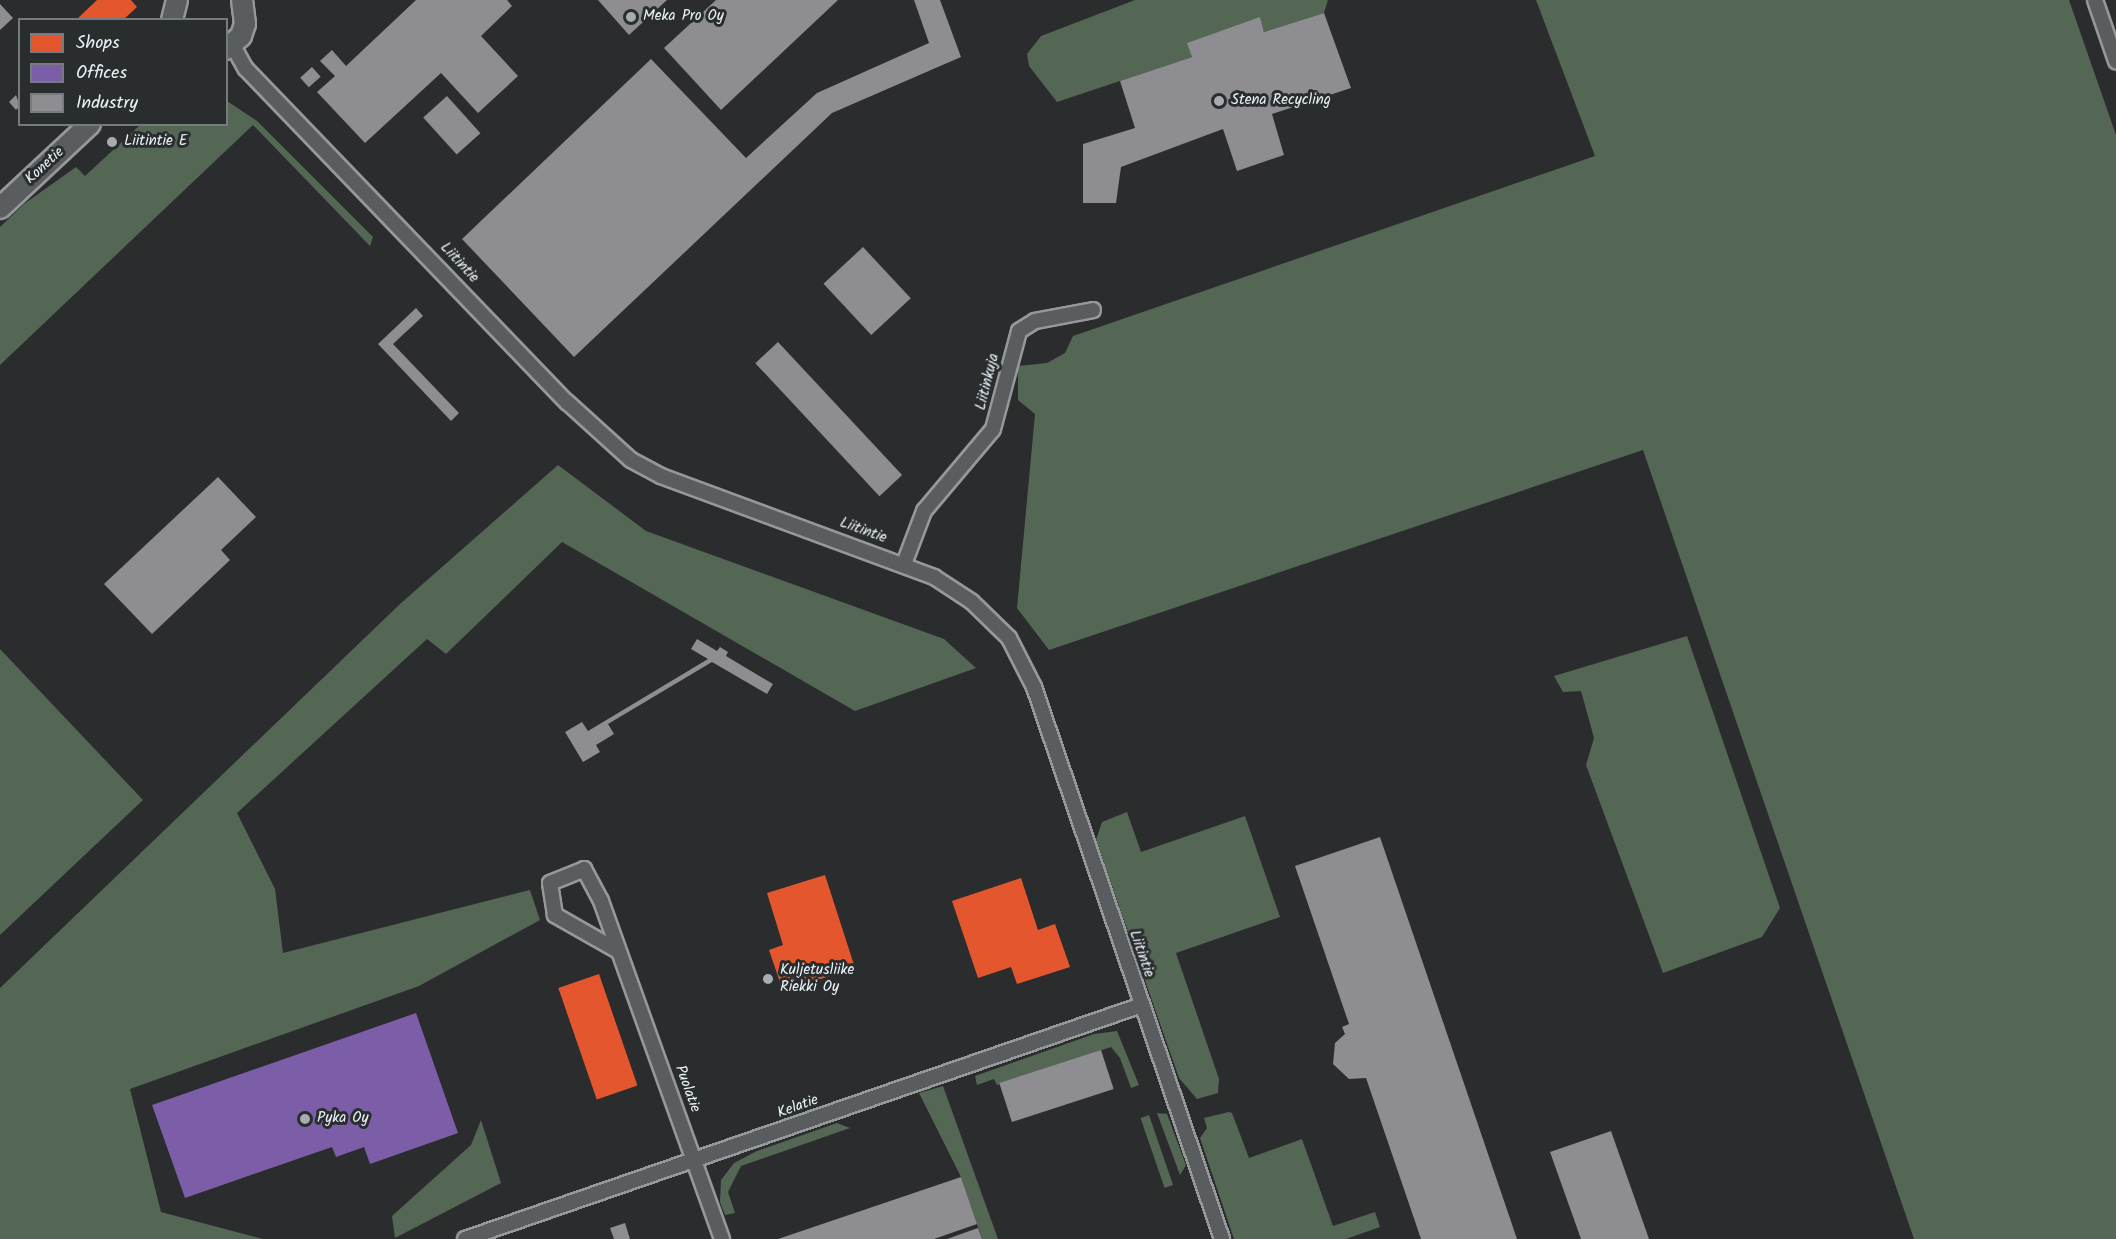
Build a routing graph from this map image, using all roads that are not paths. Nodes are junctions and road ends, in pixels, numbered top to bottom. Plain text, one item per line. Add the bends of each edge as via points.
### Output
1 (177, 0) edge
2 (242, 0) edge
3 (2095, 0) edge
4 (172, 18) edge
5 (2109, 20) edge
6 (230, 48) edge
7 (2116, 62) edge
8 (88, 126) edge
9 (0, 208) edge
10 (1094, 310) dead end
11 (904, 564) junction
12 (618, 951) junction
13 (1142, 1005) junction
14 (696, 1162) junction
15 (465, 1239) edge
16 (722, 1239) edge
17 (1222, 1239) edge

1 - 4 street
2 - 6 street via 245,24
3 - 5 street
5 - 7 street
6 - 11 street, Liitintie via 567,402 631,460 661,476
8 - 9 street, Konetie
10 - 11 street, Liitinkuja via 1035,321 1018,331 993,429 924,511
11 - 13 street, Liitintie via 972,602 996,622 1021,659
12 - 12 street, Puolatie via 601,901 584,868 550,883 555,915
12 - 14 street, Puolatie
13 - 14 street, Kelatie
13 - 17 street, Liitintie
14 - 15 street, Kelatie
14 - 16 street, Puolatie

